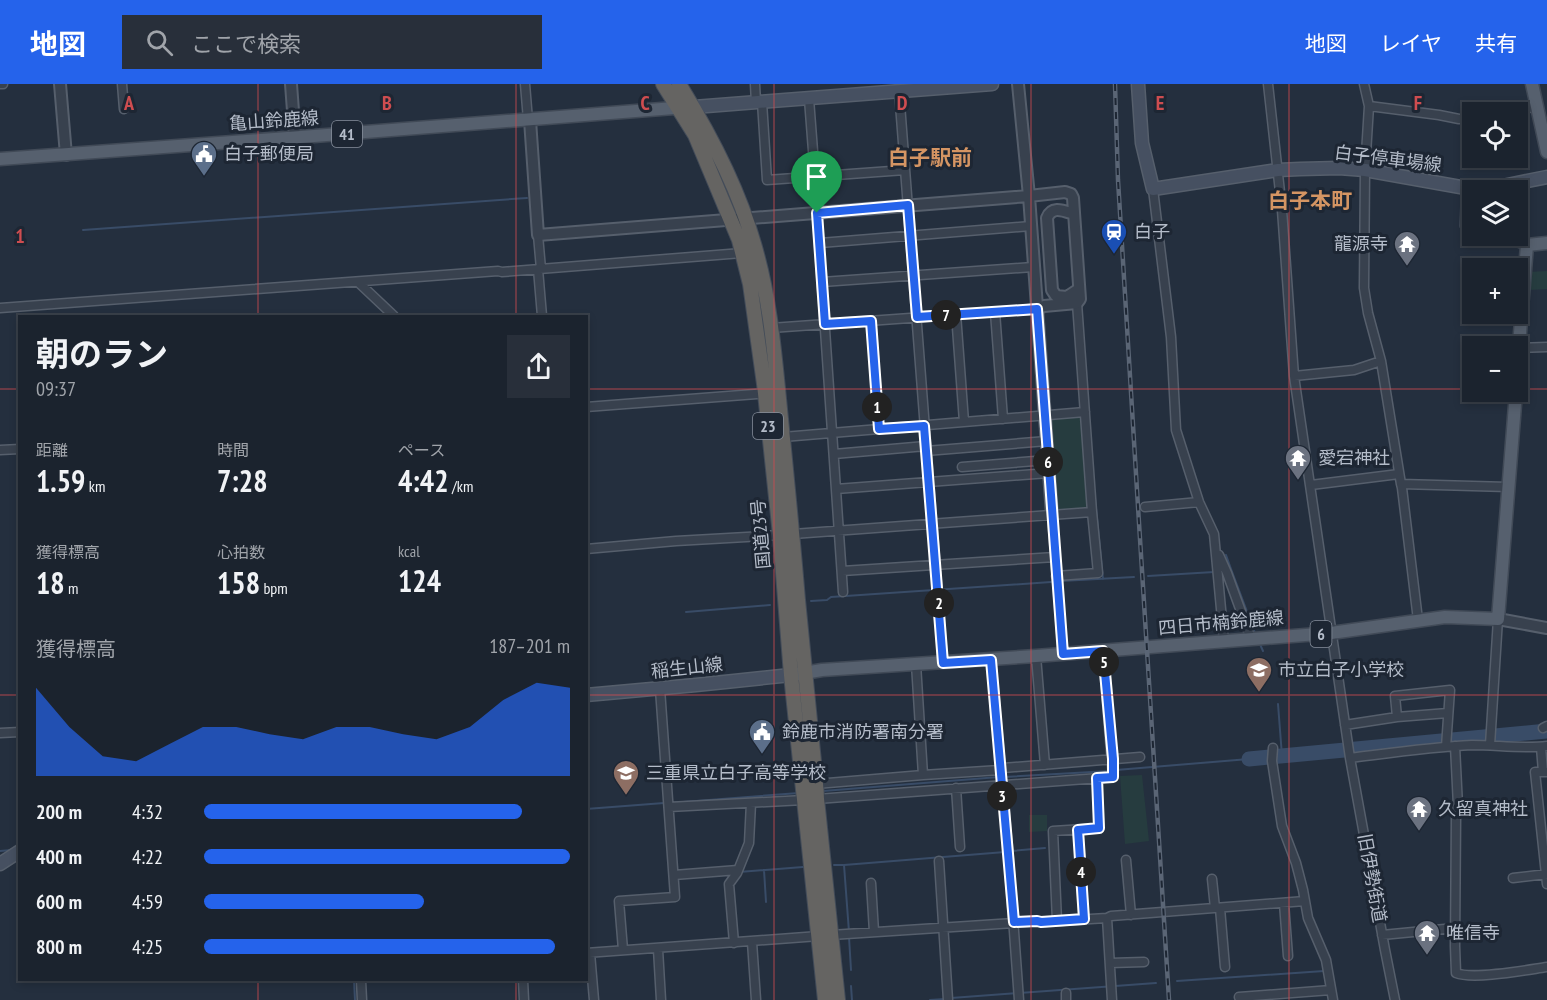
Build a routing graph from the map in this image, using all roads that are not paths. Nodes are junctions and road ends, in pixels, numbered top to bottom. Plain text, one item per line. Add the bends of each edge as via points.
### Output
1 (60, 84) edge
2 (122, 84) edge
3 (291, 84) edge
4 (525, 84) edge
5 (663, 84) edge
6 (679, 84) edge
7 (755, 84) edge
8 (992, 84) edge
9 (1018, 84) edge
10 (1138, 84) edge
11 (1268, 84) edge
12 (1364, 84) edge
13 (1532, 84) edge
14 (946, 86) edge
15 (901, 89) edge
16 (809, 99) junction
17 (759, 102) junction
18 (1369, 106) junction
19 (1537, 106) junction
20 (694, 107) junction
21 (679, 108) junction
22 (1528, 108) edge
23 (124, 110) dead end
24 (1462, 119) edge
25 (529, 120) junction
26 (295, 138) junction
27 (1547, 152) edge
28 (66, 155) junction
29 (0, 159) edge
30 (905, 170) junction
31 (1278, 170) junction
32 (1365, 170) junction
33 (815, 177) junction
34 (1547, 177) edge
35 (1528, 181) edge
36 (1462, 187) edge
37 (1153, 189) junction
38 (1029, 196) junction
39 (908, 205) junction
40 (818, 213) junction
41 (1074, 214) junction
42 (746, 218) junction
43 (730, 219) junction
44 (1031, 226) junction
45 (538, 235) junction
46 (910, 235) junction
47 (819, 243) junction
48 (1547, 243) edge
49 (1528, 245) edge
50 (1527, 246) edge
51 (742, 253) junction
52 (1033, 267) junction
53 (540, 269) junction
54 (913, 276) junction
55 (358, 282) junction
56 (822, 282) junction
57 (1079, 289) junction
58 (1077, 303) junction
59 (0, 308) edge
60 (1037, 309) junction
61 (995, 312) junction
62 (956, 314) junction
63 (393, 315) edge
64 (542, 315) edge
65 (917, 317) junction
66 (871, 321) junction
67 (825, 324) junction
68 (771, 328) junction
69 (1520, 336) edge
70 (1547, 347) edge
71 (1528, 348) edge
72 (1381, 360) junction
73 (1294, 376) junction
74 (772, 393) junction
75 (1515, 402) edge
76 (588, 406) edge
77 (1085, 412) junction
78 (1045, 416) junction
79 (1003, 419) junction
80 (964, 422) junction
81 (924, 426) junction
82 (879, 429) junction
83 (832, 434) junction
84 (783, 437) junction
85 (1047, 441) junction
86 (18, 449) edge
87 (926, 449) junction
88 (0, 450) edge
89 (834, 454) junction
90 (1048, 460) junction
91 (962, 467) dead end
92 (1049, 473) junction
93 (1399, 474) junction
94 (929, 482) junction
95 (1401, 484) junction
96 (1311, 485) junction
97 (1508, 487) junction
98 (836, 489) junction
99 (1199, 502) junction
100 (1145, 507) dead end
101 (1092, 512) junction
102 (1052, 514) junction
103 (932, 525) junction
104 (840, 531) junction
105 (786, 534) junction
106 (588, 549) edge
107 (1055, 556) junction
108 (936, 565) junction
109 (1222, 570) junction
110 (842, 572) junction
111 (1057, 579) junction
112 (843, 592) dead end
113 (1498, 619) junction
114 (1418, 620) junction
115 (1547, 628) edge
116 (1331, 633) junction
117 (1251, 639) junction
118 (1224, 641) junction
119 (1103, 651) junction
120 (1063, 654) junction
121 (1036, 656) junction
122 (991, 660) junction
123 (943, 663) junction
124 (916, 664) junction
125 (798, 674) junction
126 (660, 689) junction
127 (588, 695) edge
128 (1448, 713) junction
129 (1396, 717) junction
130 (1345, 725) junction
131 (18, 732) edge
132 (0, 733) edge
133 (1490, 744) junction
134 (1450, 746) junction
135 (1544, 746) edge
136 (1273, 748) dead end
137 (1140, 757) dead end
138 (1350, 757) junction
139 (1112, 761) junction
140 (1045, 765) junction
141 (1000, 770) junction
142 (1545, 772) edge
143 (923, 775) junction
144 (1097, 778) junction
145 (1001, 784) junction
146 (956, 788) junction
147 (810, 793) junction
148 (751, 803) junction
149 (669, 807) junction
150 (1078, 830) junction
151 (960, 847) dead end
152 (16, 854) edge
153 (1126, 860) dead end
154 (939, 861) dead end
155 (0, 864) edge
156 (738, 870) junction
157 (1546, 874) edge
158 (674, 875) junction
159 (1513, 878) dead end
160 (1212, 879) dead end
161 (871, 883) dead end
162 (1547, 884) edge
163 (1305, 901) junction
164 (1284, 903) junction
165 (1217, 908) junction
166 (1131, 915) junction
167 (1107, 918) junction
168 (1084, 919) junction
169 (1057, 921) junction
170 (1014, 922) junction
171 (943, 927) junction
172 (1455, 928) junction
173 (874, 932) junction
174 (837, 935) junction
175 (1382, 935) junction
176 (752, 942) junction
177 (734, 943) junction
178 (658, 948) junction
179 (623, 950) junction
180 (588, 953) edge
181 (1288, 956) dead end
182 (1144, 962) dead end
183 (1110, 963) junction
184 (1225, 967) dead end
185 (1547, 967) edge
186 (361, 981) edge
187 (523, 981) edge
188 (1331, 990) junction
189 (1019, 996) edge
190 (1239, 997) dead end
191 (948, 998) edge
192 (362, 1000) edge
193 (524, 1000) edge
194 (594, 1000) edge
195 (661, 1000) edge
196 (756, 1000) edge
197 (825, 1000) edge
198 (838, 1000) edge
199 (1112, 1000) edge
200 (1333, 1000) edge
201 (1395, 1000) edge

1 - 28 street
2 - 23 street
3 - 26 street
4 - 25 street
5 - 21 highway, 国道23号 / 23
6 - 20 highway, 国道23号 / 23
7 - 17 street
8 - 14 main road
9 - 38 street
10 - 37 main road via 1142,143
11 - 31 street, 旧伊勢街道
12 - 18 street
13 - 19 main road
14 - 15 main road
15 - 16 main road
15 - 30 street
16 - 17 main road
16 - 33 street
17 - 20 main road
17 - 33 street via 767,180
18 - 24 street
18 - 32 street
19 - 22 street
19 - 27 main road
20 - 21 main road, 亀山鈴鹿線 / 41
20 - 42 highway, 国道23号 / 23 via 718,151
21 - 25 main road, 亀山鈴鹿線 / 41
21 - 43 highway, 国道23号 / 23 via 695,135
25 - 26 main road, 亀山鈴鹿線 / 41
25 - 45 street
26 - 28 main road, 亀山鈴鹿線 / 41
28 - 29 main road, 亀山鈴鹿線 / 41
30 - 33 street
30 - 39 street
31 - 32 main road, 白子停車場線
31 - 37 main road, 白子停車場線
31 - 73 street, 旧伊勢街道
32 - 36 main road, 白子停車場線
32 - 72 street via 1364,288
33 - 40 street
34 - 35 main road, 白子停車場線
37 - 99 street via 1171,336 1176,430
38 - 39 street
38 - 41 street via 1068,192 1073,198
38 - 44 street
39 - 40 street
39 - 46 street
40 - 42 street
40 - 47 street
41 - 57 street
41 - 57 street via 1058,210 1048,215 1052,290 1056,296 1067,297
42 - 43 street
42 - 68 highway, 国道23号 / 23 via 763,278
43 - 45 street
43 - 51 highway, 国道23号 / 23
44 - 46 street
44 - 52 street
45 - 53 street
46 - 47 street
46 - 54 street
47 - 56 street
48 - 49 main road
50 - 69 main road
51 - 53 street
51 - 74 highway, 国道23号 / 23
52 - 54 street
52 - 60 street
53 - 55 street
53 - 64 street
54 - 56 street
54 - 65 street
55 - 59 street
55 - 63 street
56 - 67 street
57 - 58 street
58 - 60 street
58 - 77 street
60 - 61 street
60 - 78 street
61 - 62 street
61 - 79 street
62 - 65 street
62 - 80 street
65 - 66 street
65 - 81 street
66 - 67 street
66 - 82 street
67 - 68 street
67 - 83 street
68 - 74 highway, 国道23号 / 23
70 - 71 street
72 - 73 street via 1354,370
72 - 93 street
73 - 96 street, 旧伊勢街道
74 - 76 street
74 - 84 highway, 国道23号 / 23
74 - 105 highway, 国道23号 / 23
75 - 97 main road
77 - 78 street
77 - 101 street
78 - 79 street
78 - 85 street
79 - 80 street
80 - 81 street
81 - 82 street
81 - 87 street
82 - 83 street
83 - 84 street
83 - 89 street
84 - 105 highway, 国道23号 / 23
85 - 87 street
85 - 90 street
86 - 88 street
87 - 89 street
87 - 94 street
89 - 98 street
90 - 91 street
90 - 92 street
92 - 94 street
92 - 102 street
93 - 95 street
93 - 96 street
94 - 98 street
94 - 103 street
95 - 97 street
95 - 114 street
96 - 116 street, 旧伊勢街道
97 - 113 main road
98 - 104 street
99 - 100 street
99 - 109 street via 1214,534
101 - 102 street
101 - 111 street via 1098,573
102 - 103 street
102 - 107 street
103 - 104 street
103 - 108 street
104 - 105 street
104 - 110 street
105 - 106 street
105 - 125 highway, 国道23号 / 23
107 - 108 street
107 - 111 street
108 - 110 street
108 - 123 street
109 - 117 street
109 - 118 street
110 - 112 street
111 - 120 street
113 - 114 main road, 四日市楠鈴鹿線 / 6
113 - 115 street
113 - 133 street
114 - 116 main road, 四日市楠鈴鹿線 / 6
116 - 117 main road, 四日市楠鈴鹿線 / 6
116 - 130 street, 旧伊勢街道
117 - 118 main road, 四日市楠鈴鹿線 / 6
118 - 119 main road, 四日市楠鈴鹿線 / 6
119 - 120 main road, 四日市楠鈴鹿線 / 6
119 - 139 street
120 - 121 main road, 四日市楠鈴鹿線 / 6
121 - 122 main road, 四日市楠鈴鹿線 / 6
121 - 140 street
122 - 123 main road, 四日市楠鈴鹿線 / 6
122 - 141 street
123 - 124 main road, 四日市楠鈴鹿線 / 6
124 - 125 main road, 四日市楠鈴鹿線 / 6
124 - 143 street
125 - 126 main road, 稲生山線
125 - 147 highway, 国道23号 / 23
126 - 127 main road, 稲生山線
126 - 149 street
128 - 129 street
128 - 129 street via 1450,690 1395,696
128 - 134 street via 1446,735
129 - 130 street
130 - 138 street, 旧伊勢街道
131 - 132 street
133 - 134 street
133 - 135 street
134 - 138 street
134 - 172 street via 1458,806
135 - 142 street
136 - 163 street via 1282,826
137 - 139 street
138 - 175 street, 旧伊勢街道
139 - 140 street
139 - 144 street via 1113,777
140 - 141 street
141 - 143 street
141 - 145 street
142 - 157 street via 1535,772
143 - 147 street
144 - 145 street
144 - 150 street via 1099,828
145 - 146 street
145 - 170 street
146 - 147 street
146 - 151 street
147 - 148 street
147 - 174 highway, 国道23号 / 23
148 - 149 street
148 - 156 street via 749,843
149 - 158 street
150 - 168 street
150 - 169 street via 1053,831
152 - 155 main road
153 - 166 street
154 - 171 street
156 - 158 street
156 - 177 street via 729,884
157 - 159 street
157 - 162 street
158 - 179 street via 675,897 619,901
160 - 165 street
161 - 173 street
163 - 164 street
163 - 188 street via 1326,960
164 - 165 street
164 - 181 street
165 - 166 street
165 - 184 street
166 - 167 street
167 - 168 street
167 - 183 street
168 - 169 street
169 - 170 street
170 - 171 street
170 - 189 street
171 - 173 street
171 - 191 street
172 - 175 street
172 - 185 street via 1456,973 1491,975
173 - 174 street
174 - 176 street
174 - 197 highway, 国道23号 / 23
174 - 198 highway, 国道23号 / 23
175 - 201 street, 旧伊勢街道
176 - 177 street
176 - 196 street
177 - 178 street
178 - 179 street
178 - 195 street
179 - 180 street
180 - 194 street
182 - 183 street
183 - 199 street
186 - 192 street
187 - 193 street
188 - 190 street
188 - 200 street

